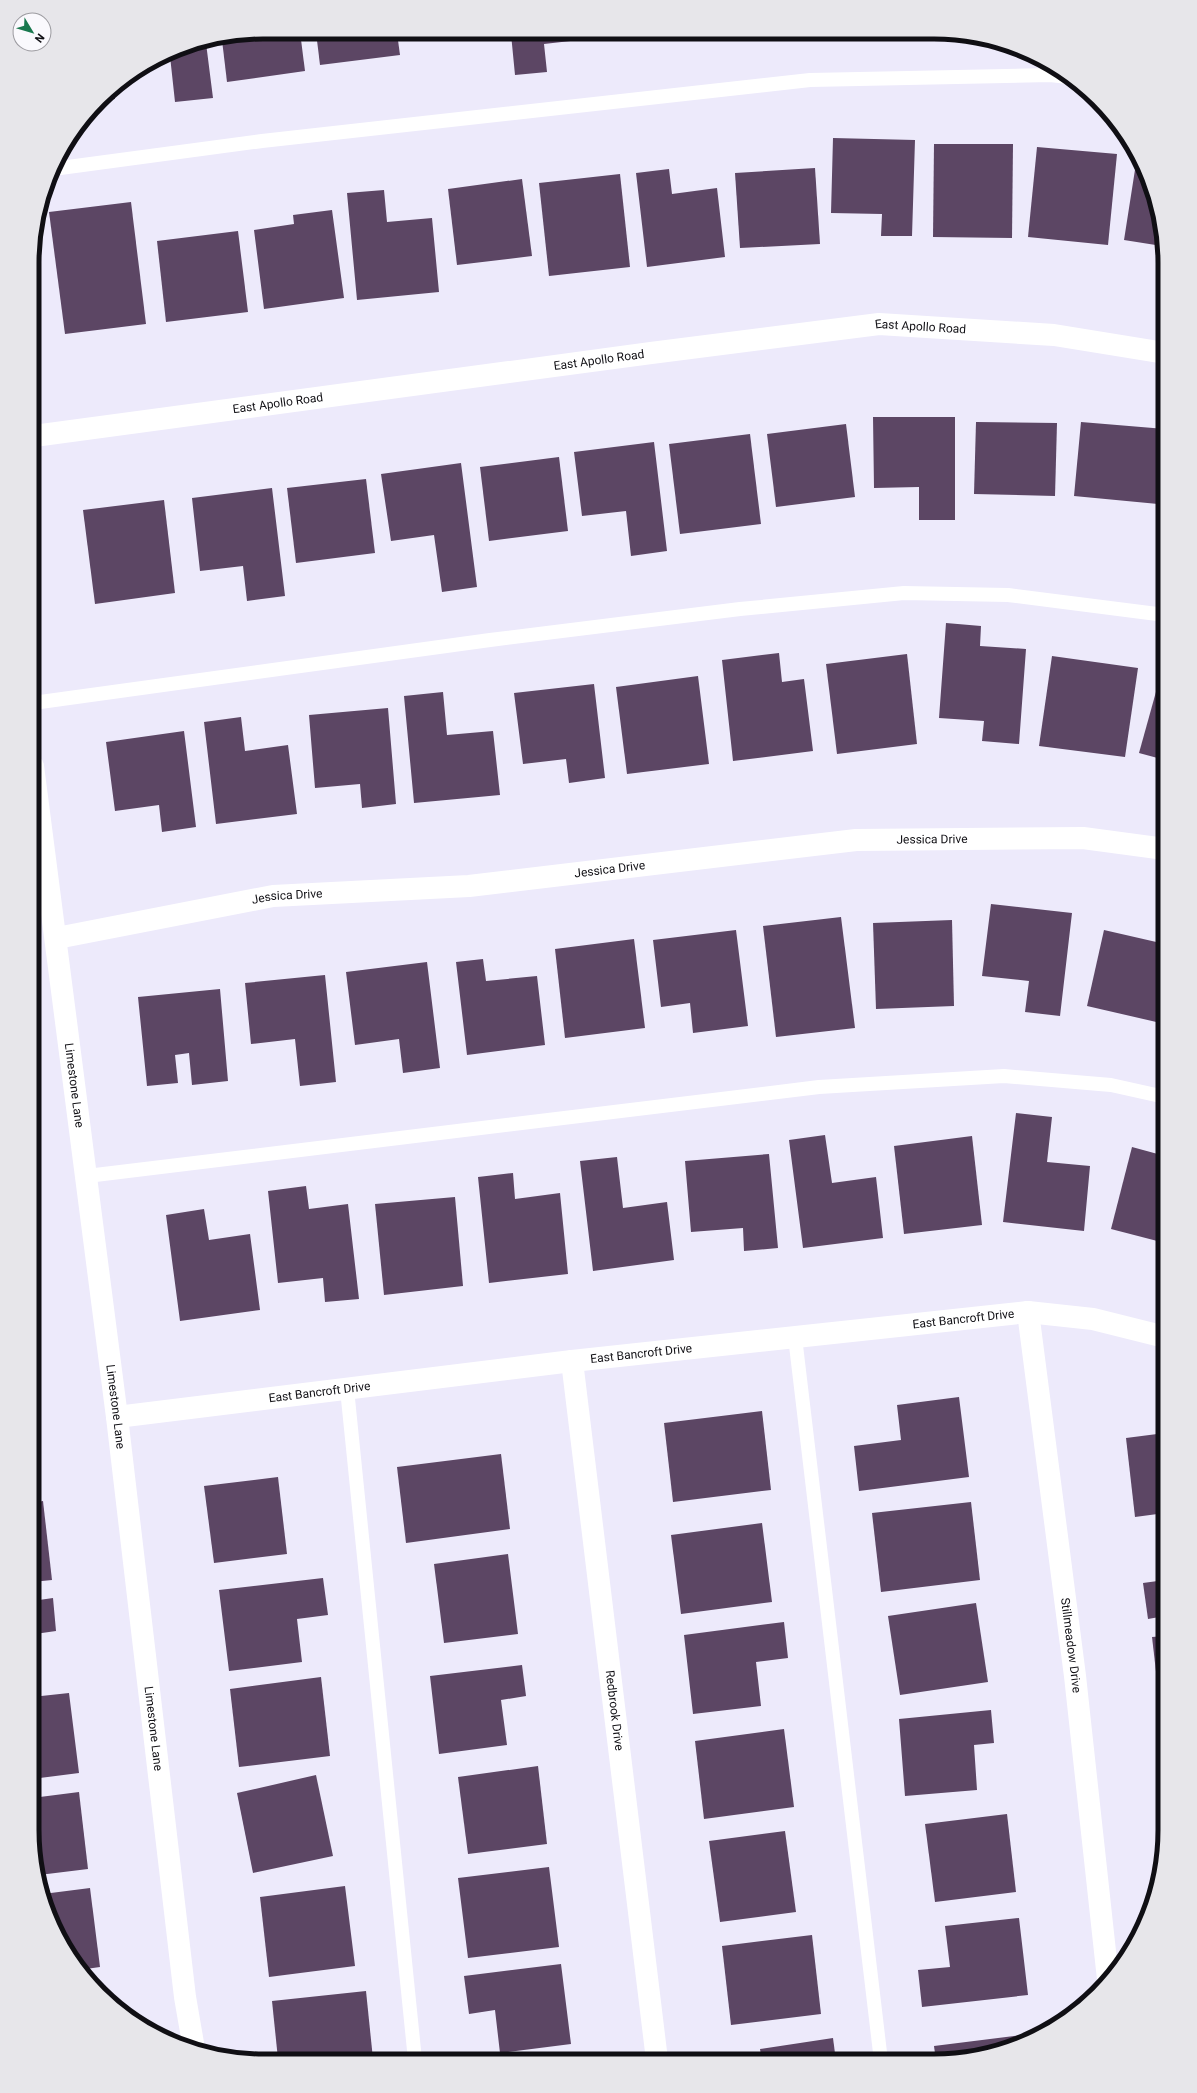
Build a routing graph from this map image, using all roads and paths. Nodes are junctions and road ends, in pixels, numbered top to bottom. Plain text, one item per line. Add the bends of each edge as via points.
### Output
1 (1057, 76) edge
2 (60, 168) edge
3 (1158, 352) edge
4 (39, 435) edge
5 (1158, 614) edge
6 (39, 702) edge
7 (39, 809) edge
8 (1158, 848) edge
9 (57, 938) junction
10 (1158, 1096) edge
11 (87, 1176) junction
12 (1028, 1312) junction
13 (1158, 1335) edge
14 (795, 1337) junction
15 (572, 1361) junction
16 (348, 1389) junction
17 (117, 1417) junction
18 (1107, 1972) edge
19 (193, 2043) edge
20 (414, 2054) edge
21 (656, 2054) edge
22 (879, 2054) edge

1 - 2 lane via 810,80 262,141
3 - 4 street, East Apollo Road via 1054,335 879,324
5 - 6 lane via 1008,595 904,593 740,609 498,639
7 - 9 street, Limestone Lane
8 - 9 street, Jessica Drive via 1083,838 856,840 469,886 273,896
9 - 11 street, Limestone Lane
10 - 11 lane via 1111,1086 1004,1076 819,1087
11 - 17 street, Limestone Lane
12 - 13 street, East Bancroft Drive via 1093,1319
12 - 14 street, East Bancroft Drive
12 - 18 street, Stillmeadow Drive via 1075,1676
14 - 15 street, East Bancroft Drive
14 - 22 lane
15 - 16 street, East Bancroft Drive
15 - 21 street, Redbrook Drive
16 - 17 street, East Bancroft Drive
16 - 20 lane
17 - 19 street, Limestone Lane via 185,1997

